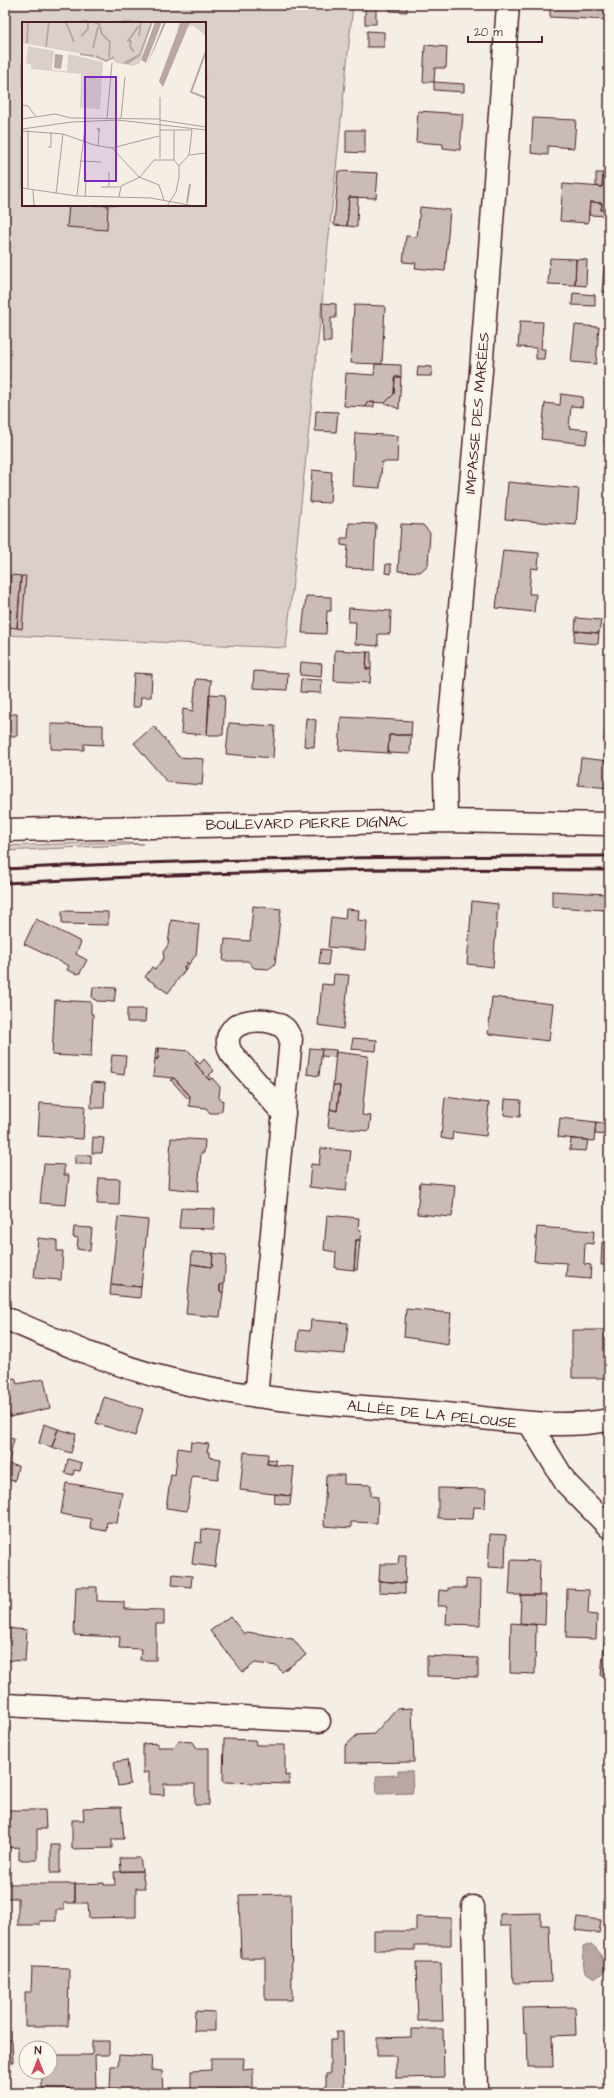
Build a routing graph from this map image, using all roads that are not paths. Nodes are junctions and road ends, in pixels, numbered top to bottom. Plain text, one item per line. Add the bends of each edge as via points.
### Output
1 (508, 5) edge
2 (446, 821) junction
3 (609, 824) edge
4 (5, 830) edge
5 (284, 1114) dead end
6 (5, 1318) edge
7 (256, 1396) junction
8 (609, 1420) edge
9 (530, 1424) junction
10 (609, 1527) edge
11 (5, 1706) edge
12 (319, 1720) dead end
13 (473, 1907) dead end
14 (476, 2093) edge

1 - 2 street, IMPASSE DES MARÉES via 481,364 445,776
2 - 3 street, BOULEVARD PIERRE DIGNAC
2 - 4 street, BOULEVARD PIERRE DIGNAC
5 - 7 street
6 - 7 street, ALLÉE DE LA PELOUSE via 76,1349 168,1379
7 - 9 street, ALLÉE DE LA PELOUSE
8 - 9 street, ALLÉE DE LA PELOUSE
9 - 10 street via 566,1483
11 - 12 street
13 - 14 street

